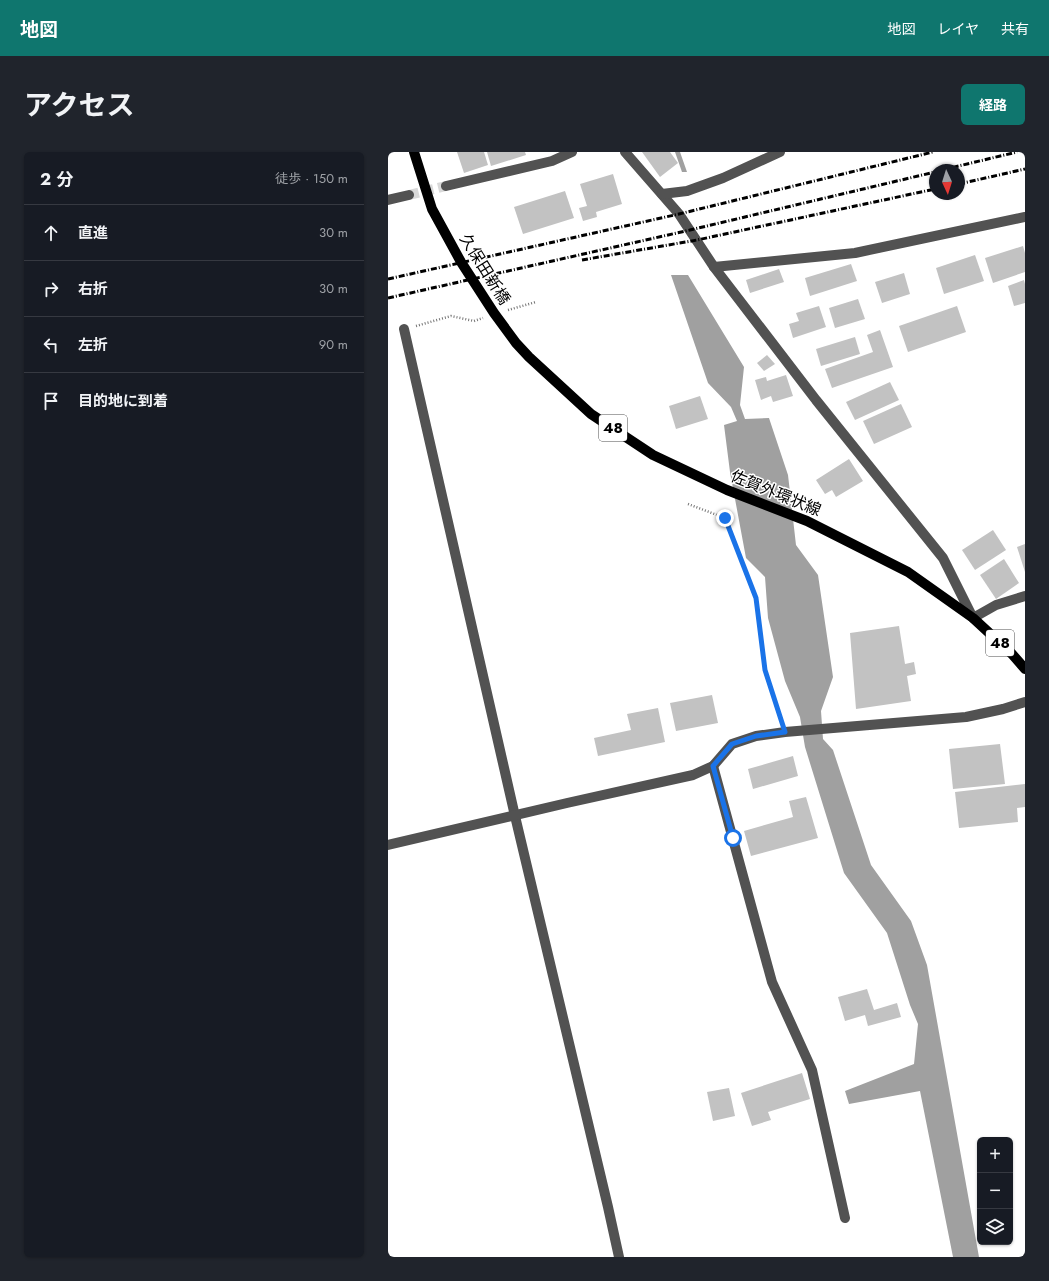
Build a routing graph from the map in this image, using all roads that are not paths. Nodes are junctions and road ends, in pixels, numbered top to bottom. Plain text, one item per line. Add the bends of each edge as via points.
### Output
1 (414, 152) edge
2 (572, 152) edge
3 (626, 152) edge
4 (780, 152) edge
5 (446, 186) tunnel mouth
6 (662, 194) junction
7 (409, 195) tunnel mouth
8 (388, 200) edge
9 (1025, 217) edge
10 (714, 267) junction
11 (404, 329) road end
12 (516, 343) joint
13 (1025, 596) edge
14 (973, 618) junction
15 (1025, 670) edge
16 (1025, 702) edge
17 (713, 766) junction
18 (515, 816) junction
19 (388, 845) edge
20 (845, 1218) dead end
21 (619, 1257) edge

1 - 12 main road, 久保田新橋 / 48 via 432,209 461,262
2 - 5 street via 552,161
3 - 6 street
4 - 6 street via 687,191
6 - 10 street via 679,214
7 - 8 street
9 - 10 street via 855,253
10 - 14 street via 816,400 943,558
11 - 18 street
12 - 14 main road, 佐賀外環状線 / 48 via 591,414 653,454 727,490 807,521 908,572
13 - 14 street via 996,605
14 - 15 main road, 佐賀外環状線 / 48 via 1012,654
16 - 17 street via 966,717 756,736 732,744
17 - 18 street via 693,775
17 - 20 street via 772,982 812,1070
18 - 19 street
18 - 21 street

